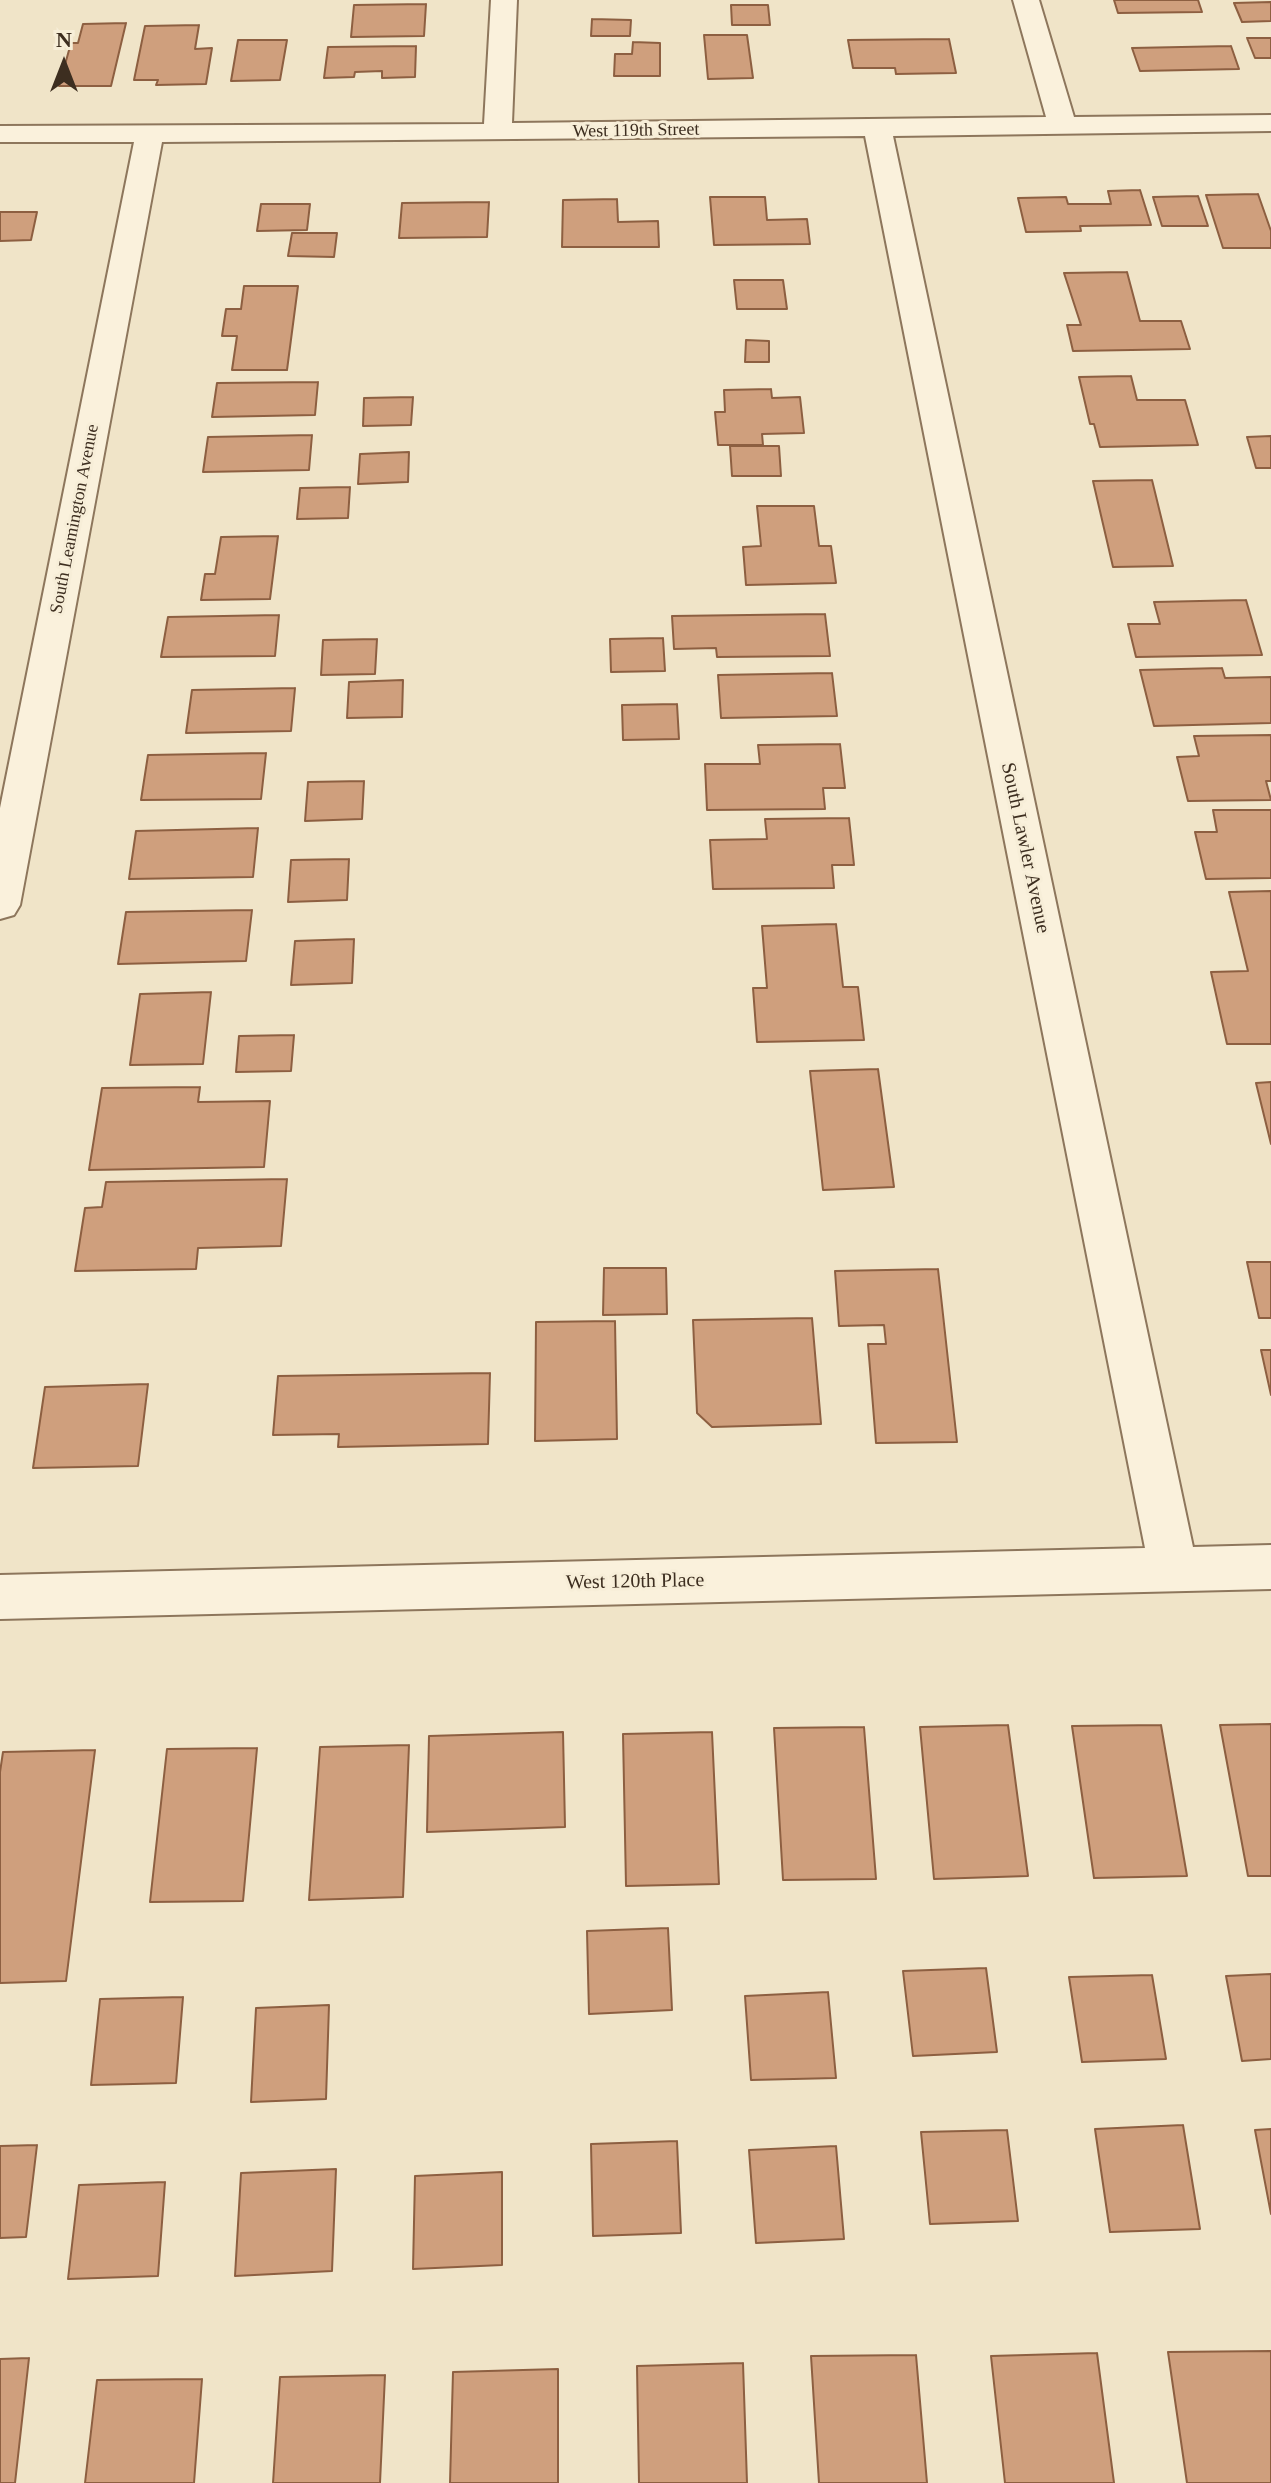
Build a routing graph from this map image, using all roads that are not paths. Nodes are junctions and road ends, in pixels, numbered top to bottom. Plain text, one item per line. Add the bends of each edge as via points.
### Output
1 (504, 0) edge
2 (1026, 0) edge
3 (1271, 123) edge
4 (1062, 125) junction
5 (877, 128) junction
6 (498, 132) junction
7 (150, 133) junction
8 (0, 134) edge
9 (0, 905) edge
10 (1271, 1567) edge
11 (1173, 1569) junction
12 (0, 1597) edge

1 - 6 street
2 - 4 street
3 - 4 street, West 119th Street
4 - 5 street, West 119th Street
5 - 6 street, West 119th Street
5 - 11 street, South Lawler Avenue
6 - 7 street, West 119th Street
7 - 8 street, West 119th Street
7 - 9 street, South Leamington Avenue
10 - 11 street, West 120th Place
11 - 12 street, West 120th Place

